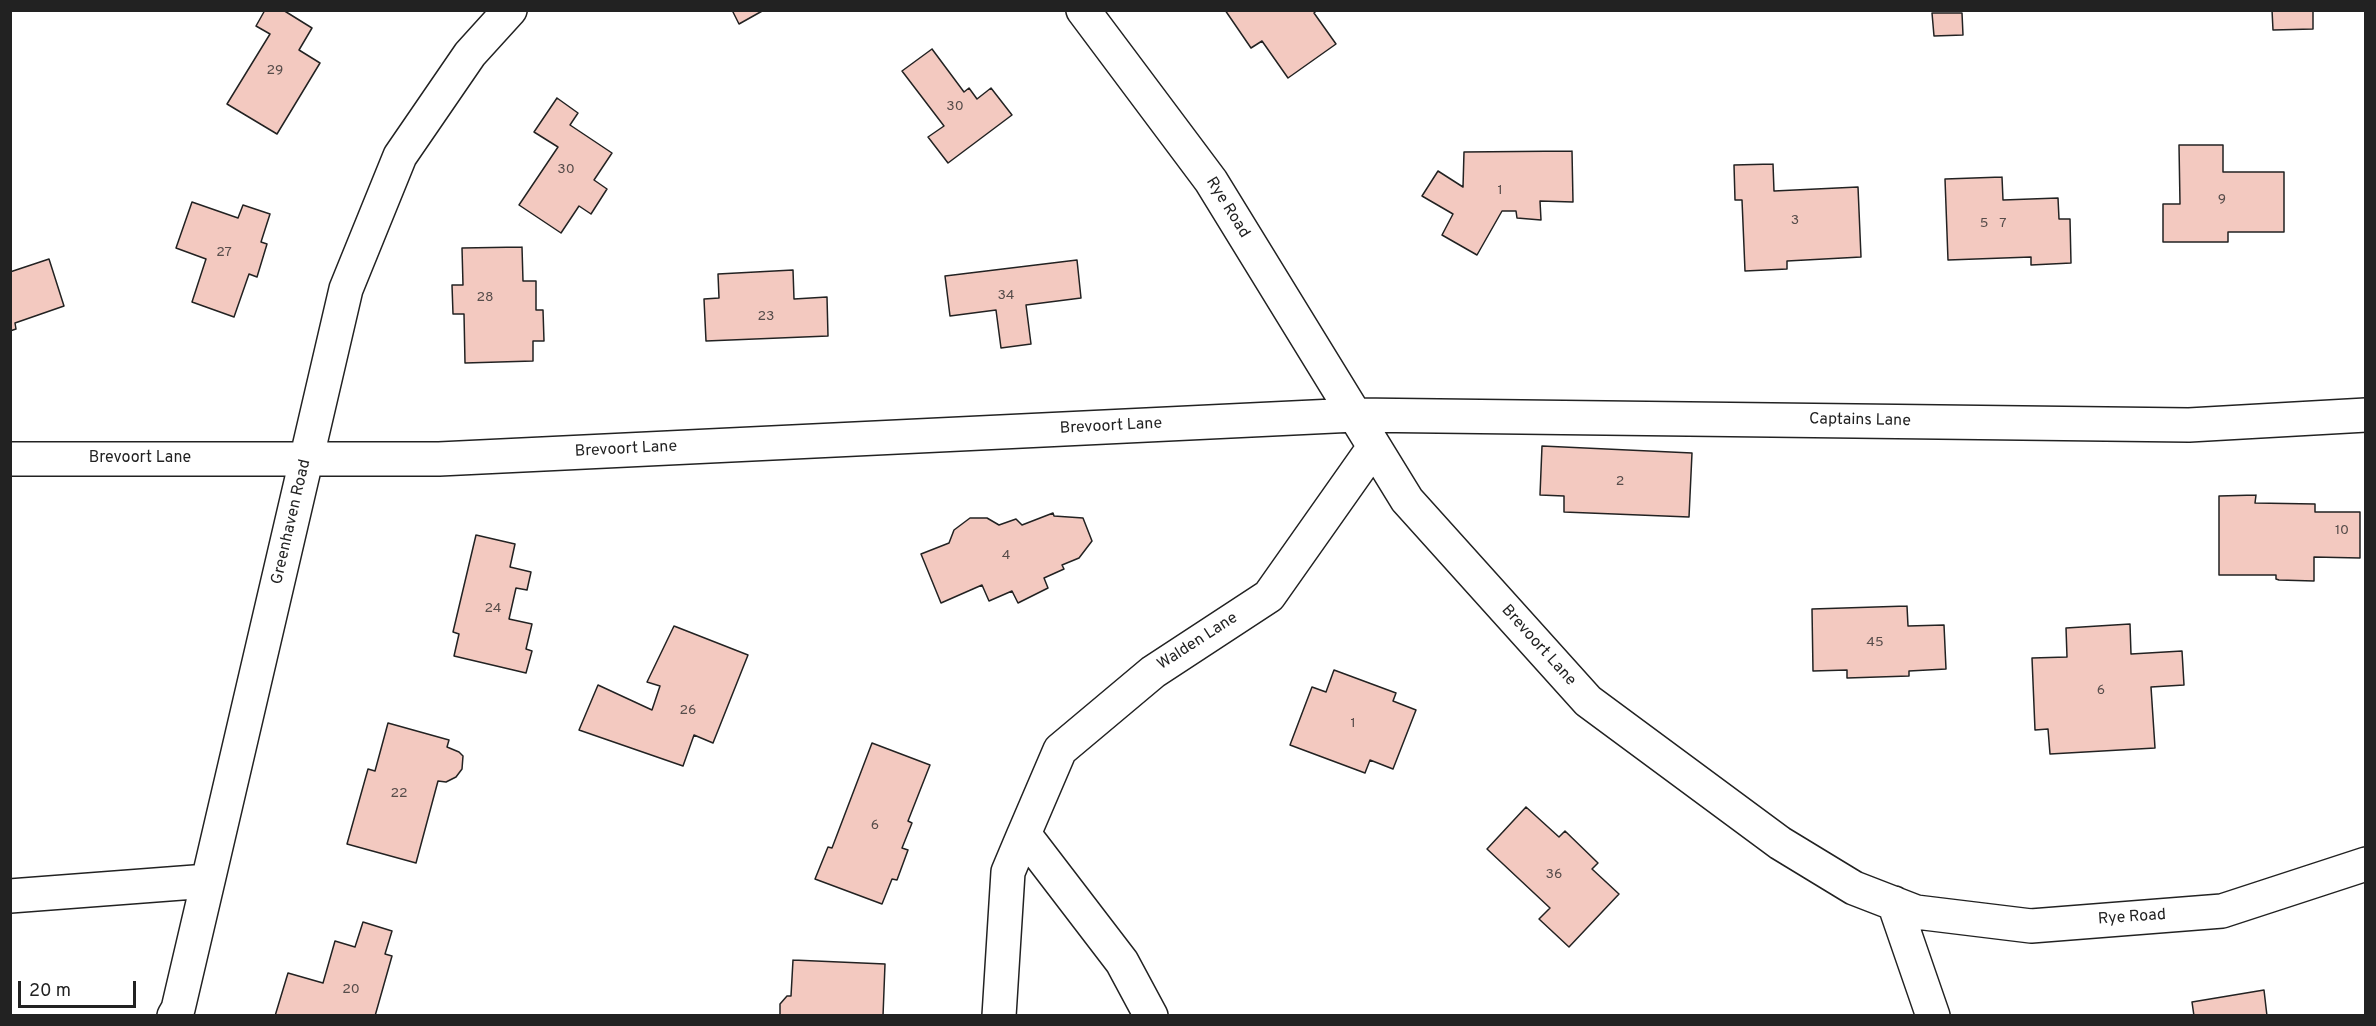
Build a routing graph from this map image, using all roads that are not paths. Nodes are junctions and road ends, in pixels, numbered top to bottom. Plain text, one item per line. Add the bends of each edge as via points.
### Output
1 (510, 10) edge
2 (1083, 10) edge
3 (1355, 415) junction
4 (2366, 415) edge
5 (1374, 447) junction
6 (10, 459) edge
7 (306, 460) junction
8 (1024, 834) junction
9 (2366, 864) edge
10 (208, 881) junction
11 (10, 896) edge
12 (1894, 903) junction
13 (174, 1016) edge
14 (999, 1016) edge
15 (1151, 1016) edge
16 (1933, 1016) edge

1 - 7 street, Greenhaven Road via 470,54 400,156 346,289
2 - 3 street, Rye Road via 1211,182
3 - 4 street, Captains Lane via 2189,425
3 - 5 street, Brevoort Lane
3 - 7 street, Brevoort Lane via 439,459
5 - 8 street, Walden Lane via 1269,596 1153,672 1060,750
5 - 12 street, Brevoort Lane via 1407,500 1588,701 1780,843 1854,888
6 - 7 street, Brevoort Lane
7 - 10 street, Greenhaven Road
8 - 14 street, Walden Lane via 1008,872
8 - 15 street via 1122,962
9 - 12 street, Rye Road via 2222,911 2031,926 1916,912
10 - 11 street
10 - 13 street, Greenhaven Road
12 - 16 street

